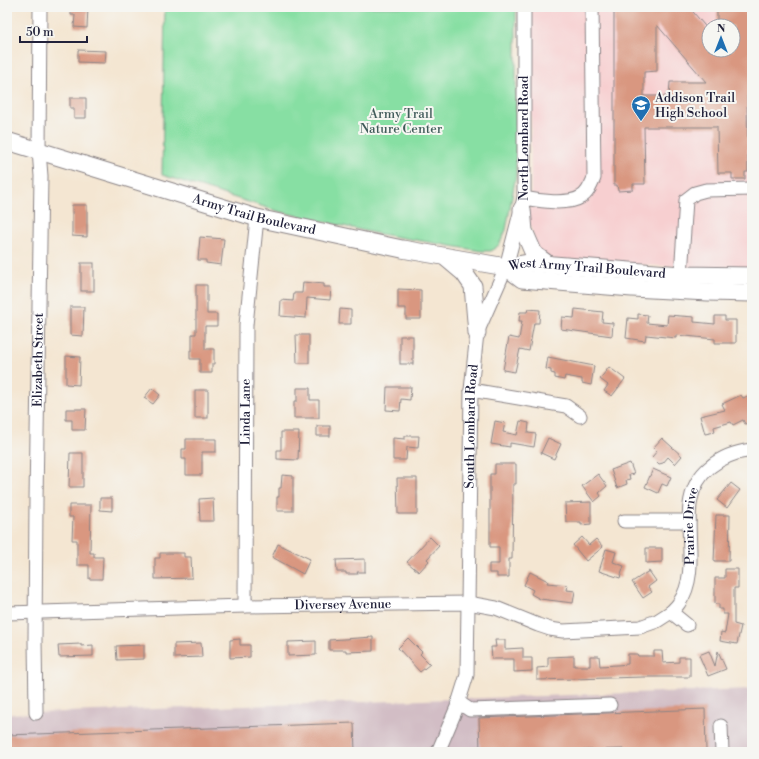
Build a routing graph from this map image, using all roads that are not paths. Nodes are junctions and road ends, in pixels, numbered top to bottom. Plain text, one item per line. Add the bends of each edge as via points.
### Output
1 (40, 7) edge
2 (524, 7) edge
3 (592, 7) edge
4 (7, 141) edge
5 (39, 151) junction
6 (752, 189) edge
7 (523, 204) junction
8 (257, 218) junction
9 (445, 256) junction
10 (550, 265) junction
11 (506, 267) junction
12 (752, 276) edge
13 (680, 283) junction
14 (752, 293) edge
15 (477, 333) junction
16 (471, 390) junction
17 (580, 416) dead end
18 (752, 450) edge
19 (624, 520) dead end
20 (689, 521) junction
21 (468, 598) junction
22 (245, 606) junction
23 (35, 612) junction
24 (671, 612) junction
25 (7, 613) edge
26 (687, 625) dead end
27 (458, 702) junction
28 (610, 705) dead end
29 (36, 713) dead end
30 (722, 726) dead end
31 (439, 752) edge
32 (722, 752) edge

1 - 5 street, Elizabeth Street
2 - 7 street, North Lombard Road
3 - 7 street via 594,178 590,188 582,196 569,200
4 - 5 main road, Army Trail Boulevard
5 - 8 main road, Army Trail Boulevard
5 - 23 street, Elizabeth Street via 41,176
6 - 13 street via 706,190 695,193 686,200
7 - 10 main road via 524,231 534,254
7 - 11 street, North Lombard Road
8 - 9 main road, Army Trail Boulevard
8 - 22 street, Linda Lane via 246,325
9 - 11 main road, Army Trail Boulevard
9 - 15 main road via 464,273 473,286
10 - 11 main road, West Army Trail Boulevard via 528,263
10 - 13 main road, West Army Trail Boulevard
11 - 13 main road, West Army Trail Boulevard via 522,279 595,286
11 - 15 street, South Lombard Road
12 - 13 main road, West Army Trail Boulevard
13 - 14 main road, West Army Trail Boulevard
15 - 16 street, South Lombard Road
16 - 17 street via 566,406
16 - 21 street, South Lombard Road
18 - 20 street, Prairie Drive via 727,455 705,471 694,489
19 - 20 street
20 - 24 street, Prairie Drive via 688,577 680,602
21 - 22 street, Diversey Avenue
21 - 24 street, Diversey Avenue via 538,625 563,631 640,627 657,621
21 - 27 street, South Lombard Road via 467,675
22 - 23 street, Diversey Avenue
23 - 25 street, Diversey Avenue
23 - 29 street, Elizabeth Street
24 - 26 street
27 - 28 street via 470,710
27 - 31 street, South Lombard Road
30 - 32 street

